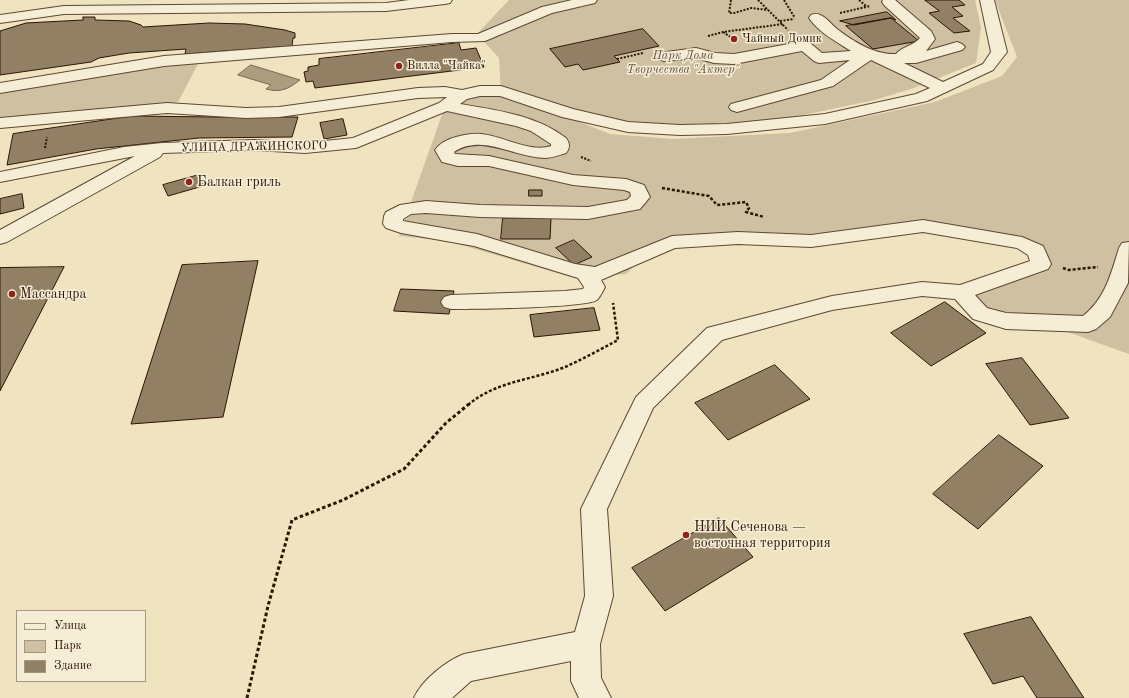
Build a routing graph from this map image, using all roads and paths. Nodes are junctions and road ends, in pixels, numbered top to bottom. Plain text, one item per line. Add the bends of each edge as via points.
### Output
1 (445, 0) edge
2 (590, 0) edge
3 (731, 0) edge
4 (758, 0) edge
5 (784, 0) edge
6 (859, 0) edge
7 (987, 0) edge
8 (889, 2) joint
9 (868, 7) junction
10 (770, 11) junction
11 (795, 18) dead end
12 (816, 18) joint
13 (0, 19) edge
14 (783, 24) junction
15 (791, 32) dead end
16 (705, 37) dead end
17 (957, 47) dead end
18 (869, 54) junction
19 (664, 56) dead end
20 (888, 59) junction
21 (0, 88) edge
22 (944, 88) junction
23 (462, 95) junction
24 (445, 106) junction
25 (737, 106) dead end
26 (0, 124) edge
27 (162, 148) junction
28 (560, 149) junction
29 (592, 161) dead end
30 (0, 177) edge
31 (657, 188) dead end
32 (767, 218) dead end
33 (0, 238) edge
34 (1127, 253) edge
35 (1041, 264) junction
36 (590, 273) junction
37 (962, 292) junction
38 (451, 302) dead end
39 (586, 644) junction
40 (247, 698) edge
41 (429, 698) edge
42 (596, 698) edge

1 - 13 street via 386,7 64,10
2 - 21 street via 547,10 480,38 452,38 164,61
3 - 10 path via 729,13 751,8
4 - 10 path
5 - 11 path
6 - 9 path
7 - 22 street, УЛИЦА ДРАЖИНСКОГО via 999,52 988,67
8 - 9 path
8 - 20 street via 926,34 928,39 920,48
9 - 12 path
10 - 14 path
12 - 18 street via 832,32
14 - 15 path
14 - 16 path
17 - 20 street via 916,58
18 - 19 street via 819,58 805,46 734,59 714,58 696,52
18 - 20 street
18 - 25 street via 826,83
20 - 22 street
22 - 23 street, УЛИЦА ДРАЖИНСКОГО via 921,98 825,119 780,125 680,130 628,127 501,91 480,91
23 - 24 street, УЛИЦА ДРАЖИНСКОГО
23 - 26 street via 445,92 418,93 279,112 246,113 167,108
24 - 27 street, УЛИЦА ДРАЖИНСКОГО via 356,143 305,148 255,145
24 - 28 street via 492,114 543,130 560,142
27 - 30 street, УЛИЦА ДРАЖИНСКОГО via 124,152
27 - 33 street
28 - 29 path
28 - 36 street via 546,153 506,143 461,139 444,150 448,158 458,161 489,161 573,180 626,185 638,190 641,197 634,205 588,213 426,207 407,209 393,216 393,224 408,229 477,240 571,270
31 - 32 path via 709,196 716,205 746,202 749,208 746,212
34 - 35 path via 1098,267 1069,270
34 - 37 street via 1118,283 1103,312 1088,324 1006,321 980,314
35 - 36 street via 1036,251 1022,243 923,226 811,241 738,238 672,242
35 - 37 street
36 - 38 street via 595,287 589,295
36 - 40 path via 614,304 618,340 565,367 501,386 477,398 446,423 404,469 343,500 292,520 268,606
37 - 39 street via 922,289 832,302 715,334 644,403 594,509 600,596
39 - 41 street via 464,668
39 - 42 street via 586,681

